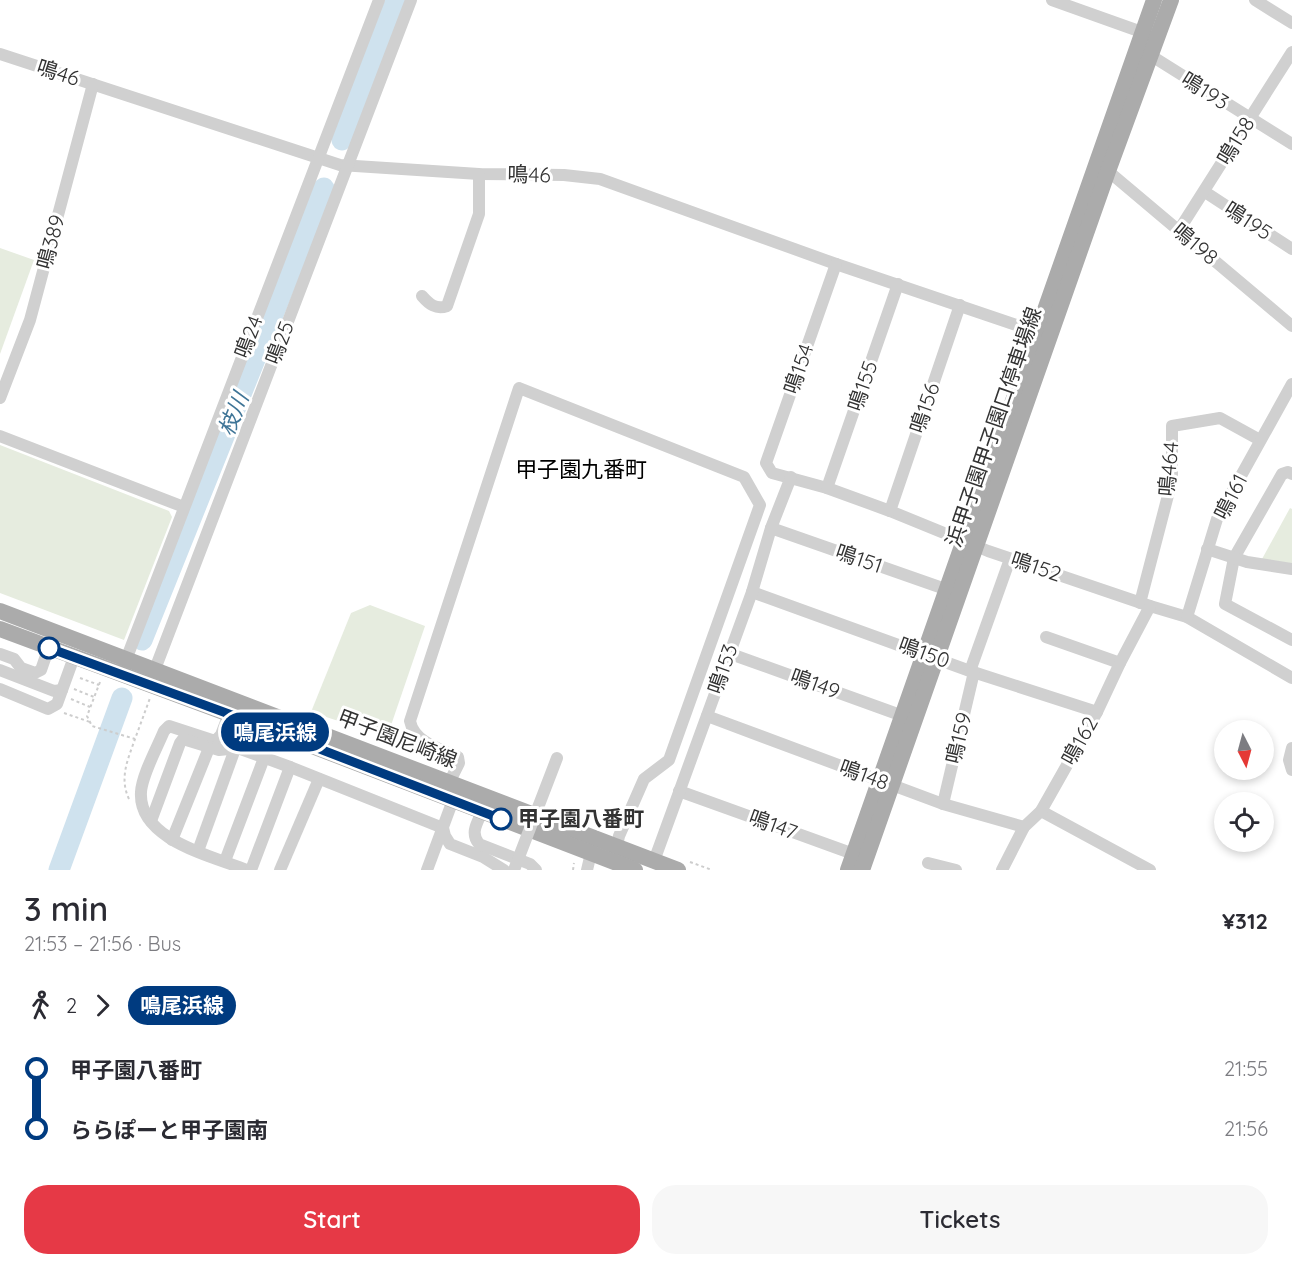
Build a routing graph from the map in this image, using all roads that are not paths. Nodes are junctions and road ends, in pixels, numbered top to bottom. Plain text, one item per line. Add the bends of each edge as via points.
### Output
1 (378, 0) edge
2 (411, 0) edge
3 (1052, 0) edge
4 (1154, 0) edge
5 (1171, 0) edge
6 (1255, 0) edge
7 (1292, 23) edge
8 (1150, 35) junction
9 (1292, 51) edge
10 (0, 54) edge
11 (1150, 55) junction
12 (93, 84) junction
13 (1249, 118) junction
14 (1292, 144) edge
15 (317, 158) junction
16 (347, 166) junction
17 (1102, 169) junction
18 (480, 174) junction
19 (1205, 192) junction
20 (1179, 230) junction
21 (1292, 249) edge
22 (836, 264) junction
23 (898, 284) junction
24 (422, 296) dead end
25 (960, 305) junction
26 (1291, 324) edge
27 (1044, 335) junction
28 (1292, 384) edge
29 (0, 398) edge
30 (0, 436) edge
31 (1260, 440) junction
32 (772, 473) joint
33 (1292, 474) edge
34 (790, 477) junction
35 (827, 488) junction
36 (184, 507) junction
37 (890, 511) junction
38 (771, 528) junction
39 (971, 543) junction
40 (1207, 549) junction
41 (1234, 558) junction
42 (1010, 559) junction
43 (1292, 569) edge
44 (948, 590) junction
45 (752, 592) junction
46 (1145, 605) junction
47 (0, 612) edge
48 (1187, 617) junction
49 (0, 629) edge
50 (1046, 637) dead end
51 (1292, 640) edge
52 (48, 648) junction
53 (728, 653) junction
54 (0, 654) edge
55 (931, 656) junction
56 (74, 657) junction
57 (0, 661) edge
58 (1120, 663) junction
59 (123, 667) junction
60 (21, 668) junction
61 (0, 670) edge
62 (973, 671) junction
63 (1292, 678) edge
64 (151, 685) junction
65 (0, 690) edge
66 (66, 691) junction
67 (1097, 712) junction
68 (229, 714) junction
69 (707, 716) junction
70 (903, 716) junction
71 (208, 748) junction
72 (1292, 748) edge
73 (235, 749) junction
74 (264, 758) junction
75 (557, 758) dead end
76 (290, 767) junction
77 (1292, 770) edge
78 (319, 779) junction
79 (886, 783) junction
80 (680, 791) junction
81 (451, 792) junction
82 (943, 804) junction
83 (482, 812) junction
84 (1041, 812) junction
85 (151, 821) junction
86 (1024, 827) junction
87 (443, 828) junction
88 (172, 840) junction
89 (617, 846) junction
90 (198, 851) junction
91 (225, 861) junction
92 (654, 861) junction
93 (589, 862) edge
94 (857, 863) edge
95 (928, 863) dead end
96 (617, 867) edge
97 (249, 870) edge
98 (280, 870) edge
99 (427, 870) edge
100 (504, 870) edge
101 (514, 870) edge
102 (534, 870) edge
103 (635, 870) edge
104 (678, 870) edge
105 (956, 870) edge
106 (1002, 870) edge
107 (1150, 870) edge

1 - 15 street, 鳴24
2 - 16 street, 鳴25
3 - 8 street
4 - 8 main road, 浜甲子園甲子園口停車場線
5 - 8 main road, 浜甲子園甲子園口停車場線
6 - 7 street
8 - 11 main road, 浜甲子園甲子園口停車場線
8 - 17 main road, 浜甲子園甲子園口停車場線
9 - 13 street, 鳴158
10 - 12 street, 鳴46
11 - 13 street, 鳴193
11 - 17 main road, 浜甲子園甲子園口停車場線
12 - 15 street, 鳴46
12 - 29 street, 鳴389 via 30,320
13 - 14 street, 鳴193
13 - 19 street, 鳴158
15 - 16 street, 鳴46
15 - 36 street, 鳴24
16 - 18 street, 鳴46
16 - 64 street, 鳴25
17 - 20 street, 鳴198
17 - 27 main road, 浜甲子園甲子園口停車場線
18 - 22 street, 鳴46 via 600,179
18 - 24 street via 479,214 447,306 436,307
19 - 20 street, 鳴158
19 - 21 street, 鳴195
20 - 26 street, 鳴198
22 - 23 street, 鳴46
22 - 32 street, 鳴154 via 766,463
23 - 25 street, 鳴46
23 - 35 street, 鳴155
25 - 27 street, 鳴46
25 - 37 street, 鳴156
27 - 39 main road, 浜甲子園甲子園口停車場線
28 - 31 street, 鳴161
30 - 36 street
31 - 40 street, 鳴161 via 1218,519
31 - 46 street, 鳴464 via 1220,418 1172,426 1172,480
32 - 34 street, 鳴152
33 - 41 street via 1282,474
34 - 35 street, 鳴152
34 - 38 street, 鳴153
35 - 37 street, 鳴152
36 - 59 street, 鳴24
37 - 39 street, 鳴152
38 - 44 street, 鳴151
38 - 45 street, 鳴153
39 - 42 street, 鳴152
39 - 44 main road, 浜甲子園甲子園口停車場線
39 - 55 main road, 浜甲子園甲子園口停車場線
40 - 41 street
40 - 48 street, 鳴161
41 - 43 street
41 - 51 street via 1225,604
42 - 46 street, 鳴152
42 - 62 street, 鳴159
44 - 55 main road, 浜甲子園甲子園口停車場線
45 - 53 street, 鳴153
45 - 55 street, 鳴150
46 - 48 street, 鳴152
46 - 58 street, 鳴162
47 - 59 main road, 甲子園尼崎線
48 - 63 street, 鳴152
49 - 52 main road, 甲子園尼崎線
50 - 58 street
52 - 56 main road, 甲子園尼崎線
52 - 60 street via 41,670 35,673
53 - 69 street, 鳴153
53 - 70 street, 鳴149
54 - 60 street via 14,659
55 - 62 street, 鳴150
55 - 70 main road, 浜甲子園甲子園口停車場線
55 - 79 main road, 浜甲子園甲子園口停車場線
56 - 59 main road, 甲子園尼崎線
56 - 66 street
57 - 60 street
58 - 67 street, 鳴162
59 - 64 main road, 甲子園尼崎線
61 - 66 street via 54,691
62 - 67 street, 鳴150
62 - 82 street, 鳴159
64 - 68 main road, 甲子園尼崎線
64 - 81 main road, 甲子園尼崎線
65 - 66 street via 50,708
67 - 84 street, 鳴162
68 - 81 main road, 甲子園尼崎線
68 - 85 street via 215,741 169,726 164,731 141,791 142,805
69 - 79 street, 鳴148
69 - 80 street, 鳴153
70 - 79 main road, 浜甲子園甲子園口停車場線
71 - 73 street
71 - 85 street via 183,739
71 - 88 street
72 - 77 street
73 - 74 street
73 - 90 street
74 - 76 street
74 - 91 street
75 - 101 street, bridge
76 - 78 street
76 - 97 street
78 - 87 street
78 - 98 street
79 - 82 street, 鳴148
79 - 94 main road, 浜甲子園甲子園口停車場線
80 - 92 street, 鳴153
80 - 94 street, 鳴147
81 - 83 main road, 甲子園尼崎線
81 - 87 street
81 - 89 main road, 甲子園尼崎線
81 - 89 street via 458,757 420,739 411,729 410,721 519,388 744,477 760,505 669,760 644,779
82 - 86 street, 鳴148
83 - 93 main road, 甲子園尼崎線
83 - 102 street via 474,838 531,864
84 - 86 street, 鳴162
84 - 107 street
85 - 88 street
86 - 106 street, 鳴162
87 - 99 street
87 - 100 street via 450,844
88 - 90 street
89 - 92 main road, 甲子園尼崎線
90 - 91 street
91 - 97 street
92 - 104 main road, 甲子園尼崎線
93 - 96 main road, 甲子園尼崎線
95 - 105 street
96 - 103 main road, 甲子園尼崎線

